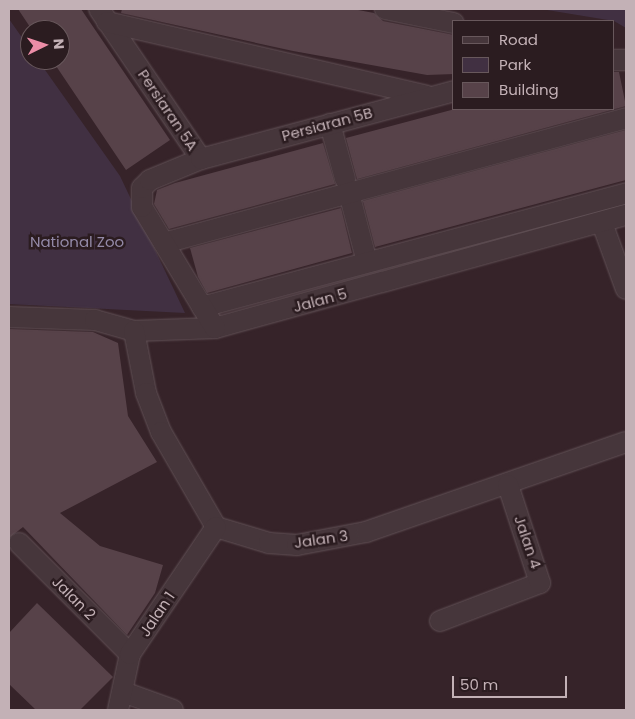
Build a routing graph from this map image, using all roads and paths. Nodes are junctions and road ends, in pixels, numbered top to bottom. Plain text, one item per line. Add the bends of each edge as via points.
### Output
1 (384, 9) edge
2 (103, 15) edge
3 (452, 23) edge
4 (452, 91) edge
5 (429, 97) junction
6 (626, 118) edge
7 (330, 124) junction
8 (201, 159) junction
9 (347, 186) junction
10 (626, 193) edge
11 (626, 215) edge
12 (602, 223) junction
13 (164, 243) junction
14 (367, 262) junction
15 (626, 289) edge
16 (202, 307) junction
17 (9, 317) edge
18 (215, 328) junction
19 (134, 331) junction
20 (626, 442) edge
21 (508, 485) junction
22 (216, 527) junction
23 (18, 543) dead end
24 (440, 621) dead end
25 (130, 654) junction
26 (121, 701) edge
27 (173, 710) edge

1 - 3 street
2 - 5 street, Persiaran 5A
2 - 8 street, Persiaran 5A
4 - 5 street, Persiaran 5B
5 - 7 street, Persiaran 5B
6 - 9 street
7 - 8 street, Persiaran 5B
7 - 9 street
8 - 13 street, Persiaran 5A via 159,176 142,188 142,207
9 - 13 street
9 - 14 street
10 - 14 street, Jalan 5
11 - 12 street, Jalan 5
12 - 15 street
12 - 18 street, Jalan 5
13 - 16 street, Persiaran 5A
14 - 16 street, Jalan 5
16 - 18 street, Persiaran 5A
17 - 19 street, Jalan 5 via 95,320
18 - 19 street, Jalan 5
19 - 22 street via 146,393 161,432
20 - 21 street, Jalan 3
21 - 22 street, Jalan 3 via 328,541 270,543
21 - 24 street, Jalan 4 via 540,583
22 - 25 street, Jalan 1
23 - 25 street, Jalan 2
25 - 26 street, Jalan 1
26 - 27 street

